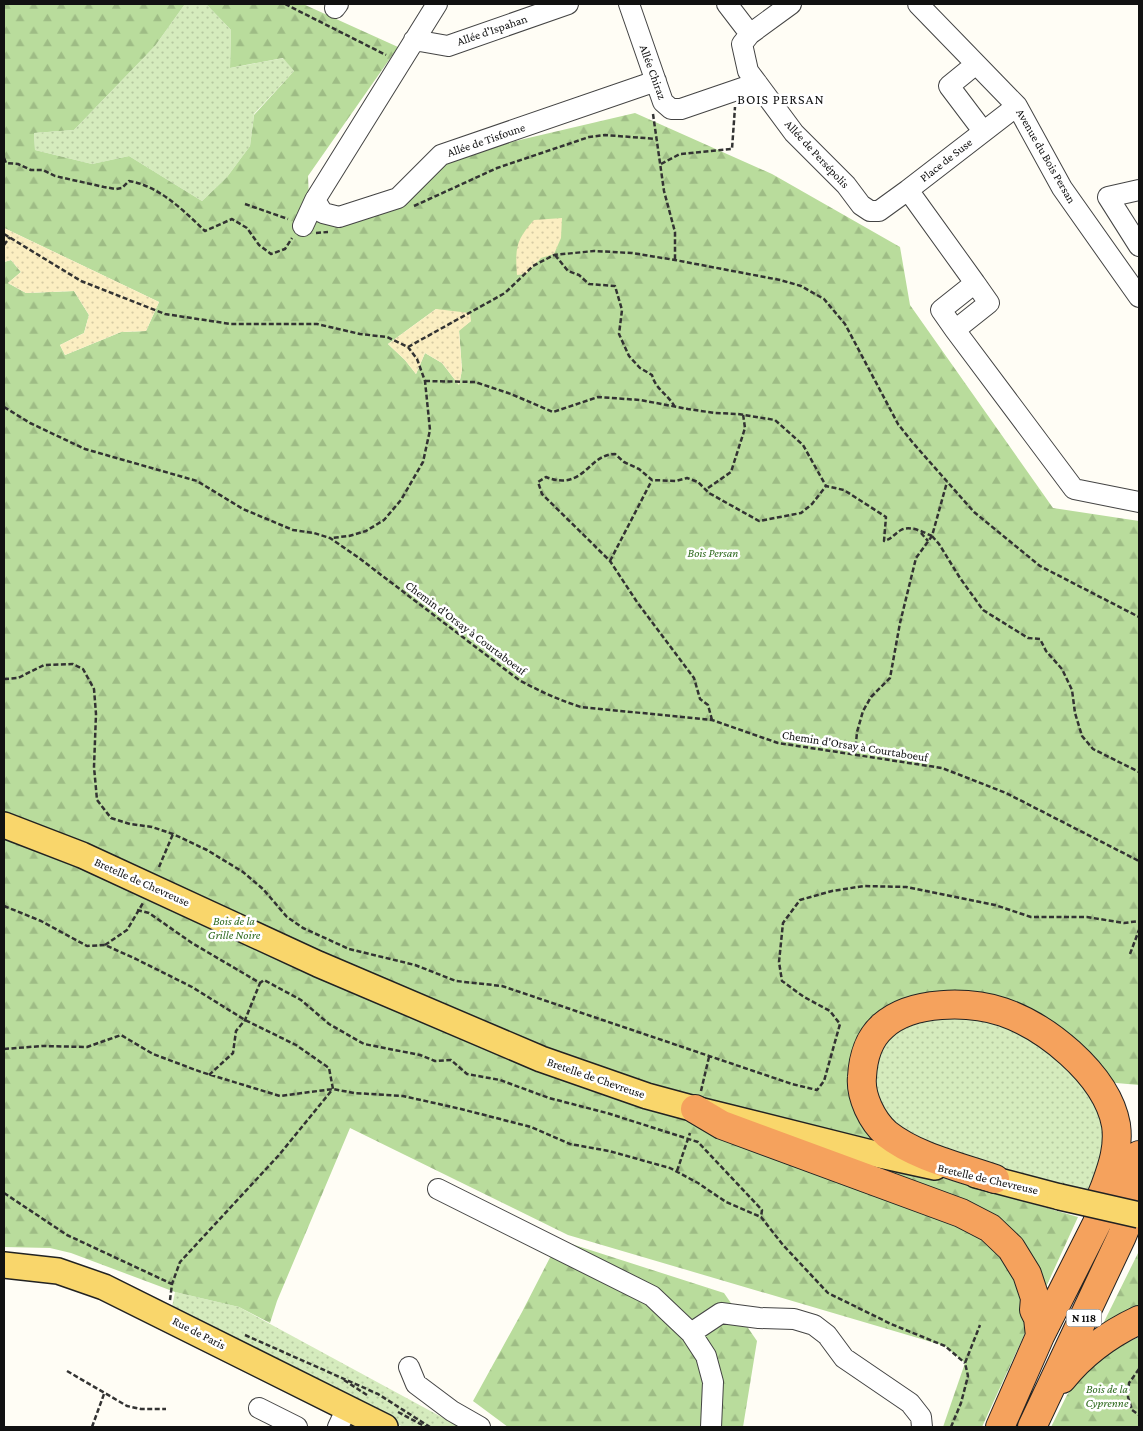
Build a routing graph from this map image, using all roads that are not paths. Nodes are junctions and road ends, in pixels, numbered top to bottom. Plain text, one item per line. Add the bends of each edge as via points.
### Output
1 (437, 4) edge
2 (568, 4) edge
3 (629, 4) edge
4 (727, 4) edge
5 (791, 4) edge
6 (918, 4) edge
7 (750, 34) junction
8 (414, 40) junction
9 (976, 64) junction
10 (656, 81) junction
11 (757, 83) junction
12 (1017, 106) junction
13 (983, 131) junction
14 (908, 190) junction
15 (1139, 190) edge
16 (315, 200) junction
17 (306, 228) road end
18 (1139, 246) edge
19 (1139, 297) edge
20 (1139, 502) edge
21 (4, 825) edge
22 (695, 1111) junction
23 (1139, 1155) edge
24 (995, 1179) junction
25 (438, 1189) dead end
26 (1139, 1195) edge
27 (1139, 1216) edge
28 (1098, 1221) junction
29 (1122, 1236) junction
30 (4, 1266) edge
31 (1139, 1320) edge
32 (691, 1334) junction
33 (1040, 1336) junction
34 (409, 1367) dead end
35 (1045, 1399) junction
36 (259, 1408) dead end
37 (342, 1418) edge
38 (297, 1427) edge
39 (385, 1427) edge
40 (480, 1427) edge
41 (712, 1427) edge
42 (922, 1427) edge
43 (1000, 1427) edge
44 (1032, 1427) edge

1 - 8 street
2 - 8 street, Allée d'Ispahan via 448,46
3 - 10 street, Allée Chiraz
4 - 7 street
5 - 7 street
6 - 9 street, Avenue du Bois Persan
7 - 11 street, Allée de Persépolis via 742,44 748,71
8 - 16 street
9 - 12 street, Avenue du Bois Persan
9 - 13 street, Place de Suse via 949,86
10 - 11 street, Allée Chiraz via 663,102 671,109 681,109
10 - 16 street, Allée de Tisfoune via 441,155 398,198 339,217 322,213
11 - 14 street, Allée de Persépolis via 794,133 846,185 861,205 870,211 879,211
12 - 13 street, Place de Suse
12 - 19 street, Avenue du Bois Persan via 1062,188
13 - 14 street, Place de Suse
14 - 20 street via 975,283 941,310 955,330 1074,489
15 - 18 street via 1108,197
16 - 17 street
21 - 22 main road, Bretelle de Chevreuse via 82,855 318,964 541,1059
22 - 24 main road, Bretelle de Chevreuse
22 - 33 highway via 961,1213 990,1228 1011,1248 1027,1274 1035,1298 1034,1310
23 - 28 highway, N 118
24 - 27 main road, Bretelle de Chevreuse, bridge
24 - 28 highway via 901,1144 885,1132 872,1115 861,1084 863,1067 873,1038 896,1017 913,1010 958,1004 1004,1012 1053,1037 1082,1064 1107,1097 1116,1126 1116,1147 1100,1202
25 - 32 street via 652,1296
26 - 29 highway, N 118
27 - 29 highway
28 - 33 highway, N 118
29 - 35 highway, N 118
30 - 37 main road, Rue de Paris via 58,1271 104,1287
31 - 35 highway via 1117,1330 1092,1349 1072,1366
32 - 41 street via 706,1356 713,1382
32 - 42 street via 721,1313 794,1319 814,1325 827,1335 844,1358 910,1403 921,1416
33 - 43 highway, N 118
34 - 40 street via 416,1384
35 - 44 highway, N 118
36 - 38 street
37 - 39 main road, Rue de Paris

